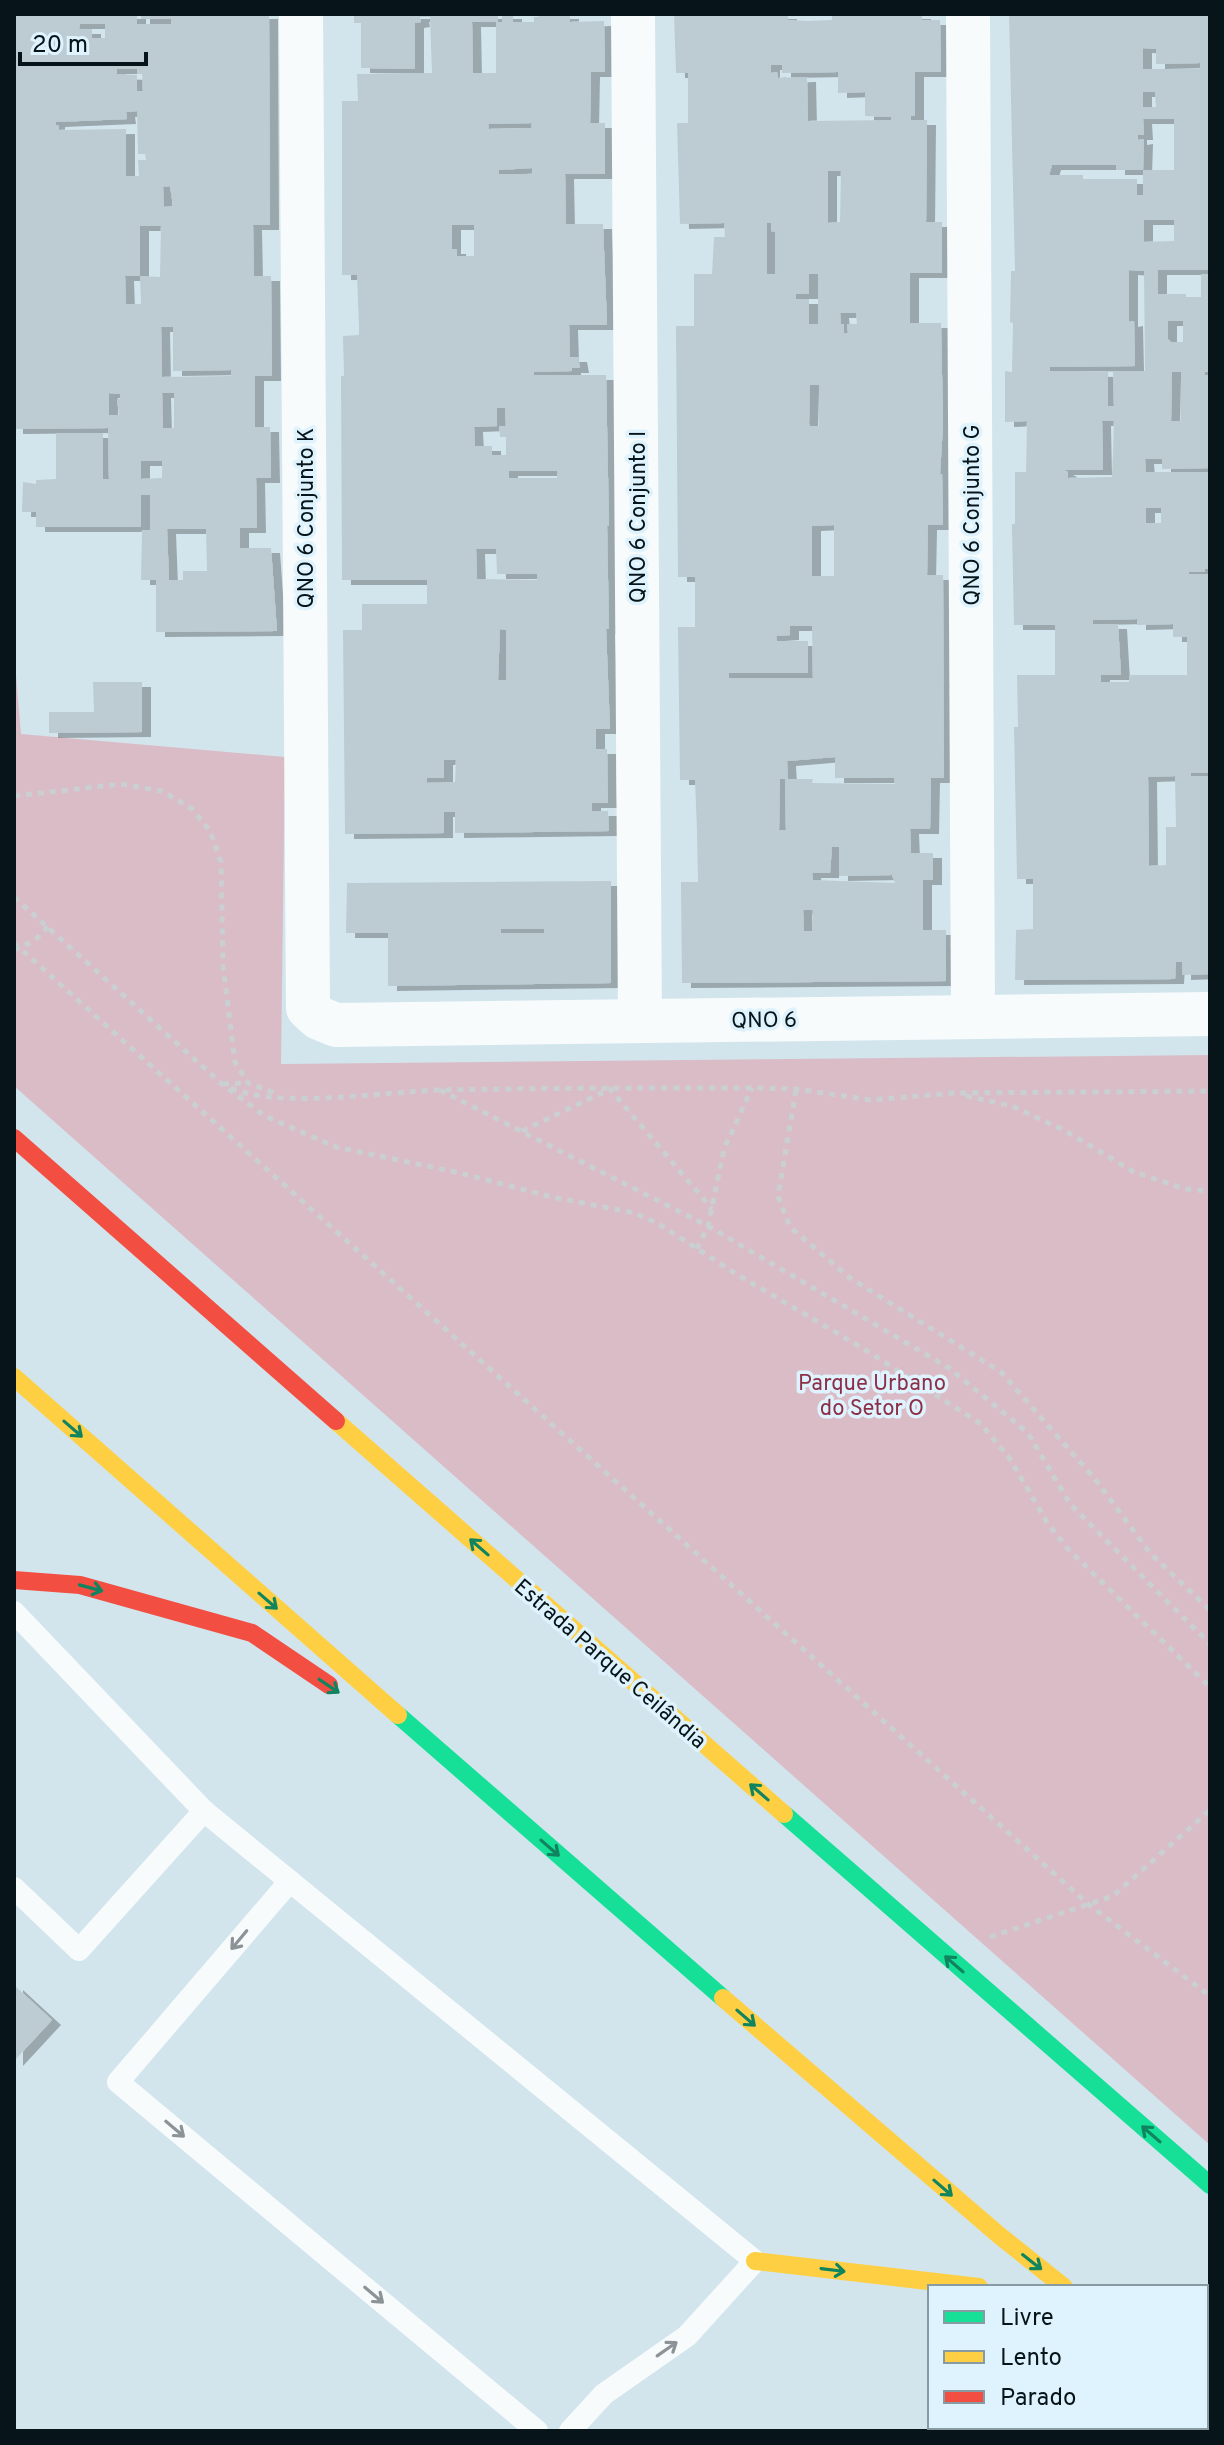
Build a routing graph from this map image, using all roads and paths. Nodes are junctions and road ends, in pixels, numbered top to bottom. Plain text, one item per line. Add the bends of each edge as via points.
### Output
1 (301, 14) edge
2 (633, 14) edge
3 (968, 14) edge
4 (14, 796) edge
5 (14, 897) edge
6 (48, 927) junction
7 (14, 943) edge
8 (17, 949) edge
9 (1210, 1014) edge
10 (973, 1016) junction
11 (319, 1018) joint
12 (640, 1021) junction
13 (248, 1083) junction
14 (222, 1084) junction
15 (752, 1088) junction
16 (610, 1089) junction
17 (796, 1089) junction
18 (439, 1090) junction
19 (1210, 1091) edge
20 (954, 1093) junction
21 (294, 1098) junction
22 (522, 1131) junction
23 (14, 1138) edge
24 (1210, 1191) edge
25 (712, 1209) junction
26 (708, 1226) junction
27 (697, 1249) junction
28 (14, 1377) edge
29 (14, 1580) edge
30 (1210, 1610) edge
31 (14, 1612) edge
32 (1210, 1644) edge
33 (1210, 1687) edge
34 (340, 1693) dead end
35 (365, 1711) dead end
36 (491, 1797) junction
37 (1210, 1810) edge
38 (204, 1811) junction
39 (290, 1881) junction
40 (14, 1888) edge
41 (1088, 1904) junction
42 (943, 1954) junction
43 (1210, 1996) edge
44 (1210, 2185) edge
45 (755, 2261) junction
46 (962, 2285) edge
47 (1061, 2285) edge
48 (537, 2431) edge
49 (570, 2431) edge

1 - 11 street, QNO 6 Conjunto K via 306,991 308,1008
2 - 12 street, QNO 6 Conjunto I
3 - 10 street, QNO 6 Conjunto G
4 - 13 path via 121,784 162,791 192,809 210,831 221,862 223,966 235,1062
5 - 6 path
6 - 8 path
6 - 14 path
7 - 8 path
8 - 41 path
9 - 10 street, QNO 6
10 - 12 street, QNO 6
11 - 12 street, QNO 6 via 336,1025
13 - 14 path
13 - 21 path
14 - 21 path via 243,1093
14 - 27 path via 265,1116 336,1147 635,1213
15 - 16 path
15 - 17 path
15 - 25 path via 724,1149
16 - 18 path
16 - 22 path
16 - 25 path
17 - 20 path via 871,1100
17 - 30 path via 778,1196 790,1227 850,1278 1001,1372 1095,1479 1150,1553
18 - 21 path
18 - 22 path
19 - 20 path
20 - 24 path via 1012,1106 1134,1172 1185,1189
22 - 26 path
42 -> 23 highway, Estrada Parque Ceilândia
25 - 26 path
26 - 27 path
26 - 32 path via 949,1368 1028,1433 1070,1504
27 - 33 path via 981,1424 1069,1550
28 -> 36 highway
29 -> 34 highway via 80,1585 252,1633
31 - 38 lane
35 - 36 highway
36 -> 47 highway
37 - 41 path via 1113,1896
38 - 39 lane
38 - 40 lane via 79,1950
39 - 45 lane
39 -> 48 lane via 118,2082
41 - 42 path
41 - 43 path
44 -> 42 highway, Estrada Parque Ceilândia
45 -> 46 highway
49 -> 45 lane via 604,2394 687,2336

